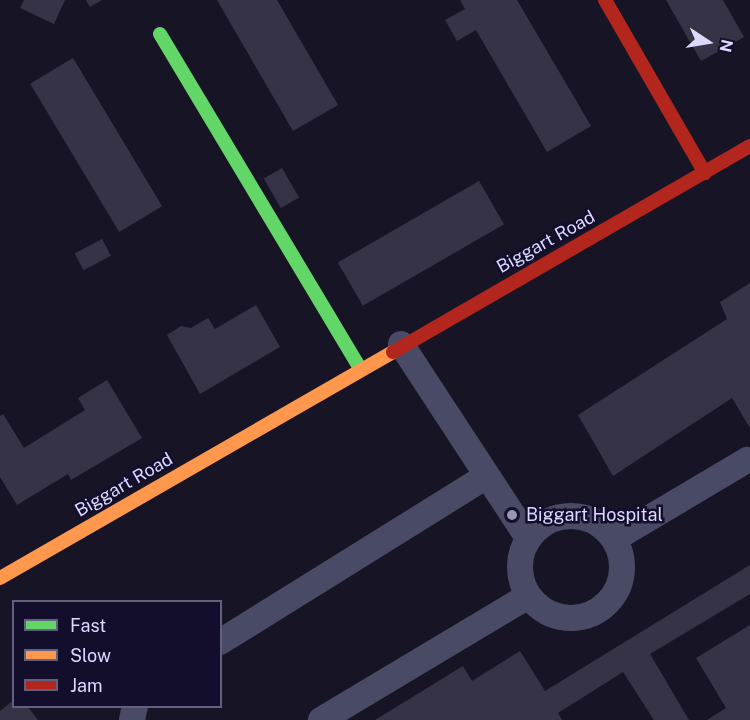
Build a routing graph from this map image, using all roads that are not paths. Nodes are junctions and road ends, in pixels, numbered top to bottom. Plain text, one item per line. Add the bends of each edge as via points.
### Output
1 (605, 0) edge
2 (160, 34) dead end
3 (750, 146) edge
4 (705, 172) junction
5 (401, 344) junction
6 (360, 368) junction
7 (747, 460) dead end
8 (487, 476) junction
9 (528, 538) junction
10 (614, 539) junction
11 (0, 578) edge
12 (528, 596) junction
13 (222, 641) edge
14 (321, 720) edge

1 - 4 street
2 - 6 street
3 - 4 street, Biggart Road
4 - 5 street, Biggart Road
5 - 6 street, Biggart Road
5 - 8 lane
6 - 11 street, Biggart Road
7 - 10 lane
8 - 9 lane
8 - 13 lane
9 - 10 lane via 540,525 561,516 580,516 602,526
9 - 12 lane via 520,556 521,580
10 - 12 lane via 621,555 622,575 612,599 599,611 586,617 557,617
12 - 14 lane

